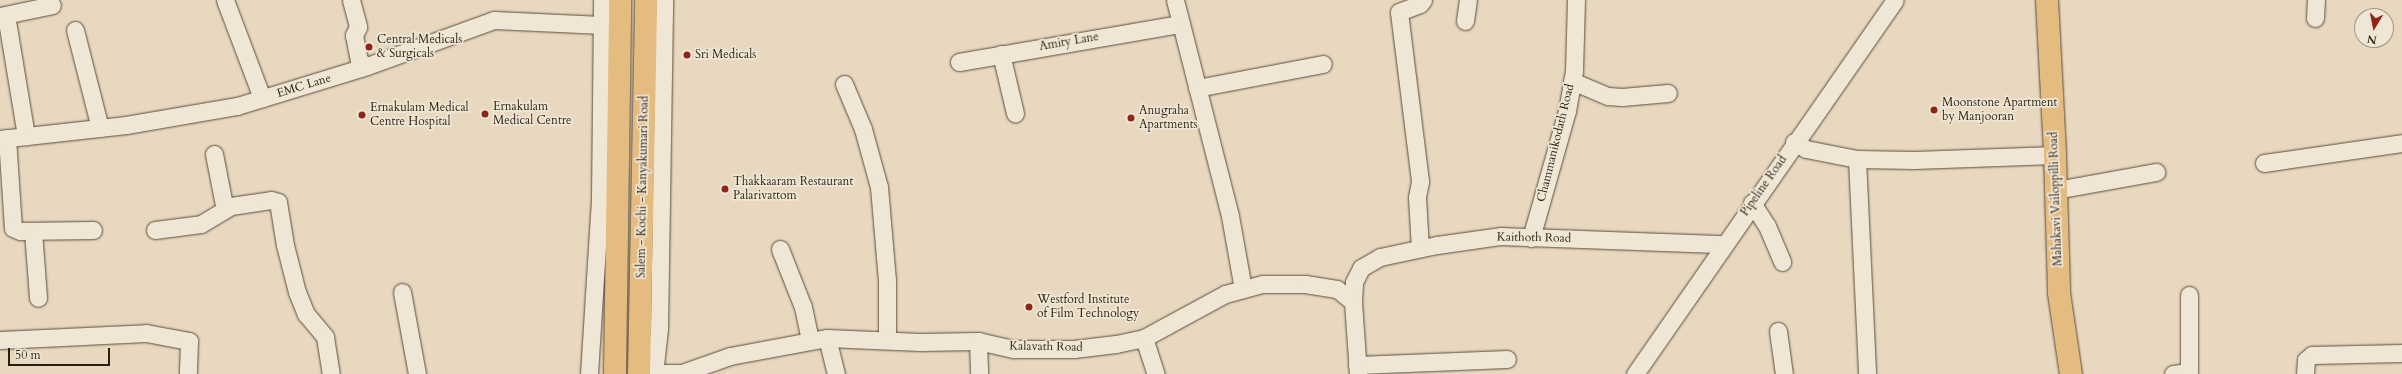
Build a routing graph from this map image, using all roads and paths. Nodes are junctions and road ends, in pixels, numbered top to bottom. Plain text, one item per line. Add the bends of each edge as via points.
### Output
1 (225, 0) edge
2 (351, 0) edge
3 (602, 0) edge
4 (620, 0) edge
5 (646, 0) edge
6 (664, 0) edge
7 (1175, 0) edge
8 (1423, 0) edge
9 (1468, 0) edge
10 (1576, 0) edge
11 (1895, 0) edge
12 (2047, 0) edge
13 (2316, 0) edge
14 (52, 5) dead end
15 (3, 15) edge
16 (2315, 18) dead end
17 (1465, 21) dead end
18 (1179, 24) junction
19 (602, 25) junction
20 (75, 30) dead end
21 (620, 38) junction
22 (645, 40) junction
23 (1001, 54) junction
24 (959, 62) dead end
25 (1323, 64) dead end
26 (367, 66) junction
27 (1572, 81) junction
28 (844, 84) dead end
29 (1197, 88) junction
30 (1668, 93) dead end
31 (262, 98) junction
32 (1015, 113) dead end
33 (100, 128) junction
34 (26, 136) junction
35 (4, 139) edge
36 (1794, 142) junction
37 (2402, 143) edge
38 (214, 154) dead end
39 (2055, 155) junction
40 (1857, 159) junction
41 (2264, 163) dead end
42 (2156, 172) dead end
43 (2056, 190) junction
44 (1752, 203) junction
45 (231, 206) junction
46 (93, 230) dead end
47 (155, 230) dead end
48 (33, 231) junction
49 (1531, 238) junction
50 (1723, 244) junction
51 (1420, 248) junction
52 (780, 249) dead end
53 (1782, 262) dead end
54 (1243, 289) junction
55 (402, 292) dead end
56 (2189, 294) dead end
57 (38, 298) dead end
58 (1353, 302) junction
59 (1778, 331) dead end
60 (827, 338) junction
61 (1144, 338) junction
62 (0, 340) edge
63 (810, 340) junction
64 (888, 340) junction
65 (978, 341) junction
66 (2402, 353) edge
67 (1507, 358) dead end
68 (1358, 369) edge
69 (188, 374) edge
70 (331, 374) edge
71 (417, 374) edge
72 (588, 374) edge
73 (615, 374) edge
74 (649, 374) edge
75 (836, 374) edge
76 (979, 374) edge
77 (1156, 374) edge
78 (1635, 374) edge
79 (1784, 374) edge
80 (1867, 374) edge
81 (2071, 374) edge
82 (2173, 374) edge
83 (2305, 374) edge

1 - 31 street
2 - 26 street via 358,27 354,34 359,61
3 - 19 street
4 - 21 main road, Salem - Kochi - Kanyakumari Road
5 - 22 main road, Salem - Kochi - Kanyakumari Road
6 - 74 street via 659,329
7 - 18 street
8 - 51 street via 1420,4 1399,12 1420,180 1417,197
9 - 17 street
10 - 27 street, Chammanikodath Road
11 - 36 street, Pipeline Road
12 - 39 main road, Mahakavi Vailoppilli Road
13 - 16 street
14 - 15 street
15 - 34 street
18 - 23 street, Amity Lane
18 - 29 street
19 - 26 street, EMC Lane via 494,20
19 - 72 street via 600,198
20 - 33 street
21 - 22 main road
21 - 73 main road, Salem - Kochi - Kanyakumari Road
22 - 74 main road, Salem - Kochi - Kanyakumari Road
23 - 24 street, Amity Lane
23 - 32 street
25 - 29 street
26 - 31 street, EMC Lane
27 - 30 street via 1608,96
27 - 49 street, Chammanikodath Road via 1567,111
28 - 64 street via 863,129 879,187 887,280
29 - 54 street via 1230,216
31 - 33 street, EMC Lane via 206,112
33 - 34 street, EMC Lane
34 - 35 street, EMC Lane
35 - 48 street via 13,228
36 - 40 street via 1806,149
36 - 44 street, Pipeline Road
37 - 41 street
38 - 45 street via 224,205
39 - 40 street via 1914,160
39 - 43 main road, Mahakavi Vailoppilli Road
40 - 80 street
42 - 43 street
43 - 81 main road, Mahakavi Vailoppilli Road via 2058,294
44 - 50 street, Pipeline Road
44 - 53 street via 1767,226
45 - 47 street via 201,224
45 - 70 street via 271,200 278,202 285,245 297,292 306,314 325,337
46 - 48 street
48 - 57 street
49 - 50 street, Kaithoth Road
49 - 51 street, Kaithoth Road via 1501,236
50 - 78 street, Pipeline Road
51 - 58 street, Kaithoth Road via 1380,257 1361,268 1354,282
52 - 63 street via 803,307
54 - 58 street, Kalavath Road via 1263,284 1305,284 1337,289
54 - 61 street, Kalavath Road via 1225,294
55 - 71 street
56 - 82 street via 2189,372
58 - 68 street
59 - 79 street
60 - 63 street, Kalavath Road
60 - 64 street, Kalavath Road
60 - 75 street
61 - 65 street, Kalavath Road via 1074,350 1014,349
61 - 77 street
62 - 69 street via 146,333 189,340
63 - 74 street, Kalavath Road via 730,356 682,373
64 - 65 street, Kalavath Road
65 - 76 street
66 - 83 street via 2312,355 2306,360
67 - 68 street

